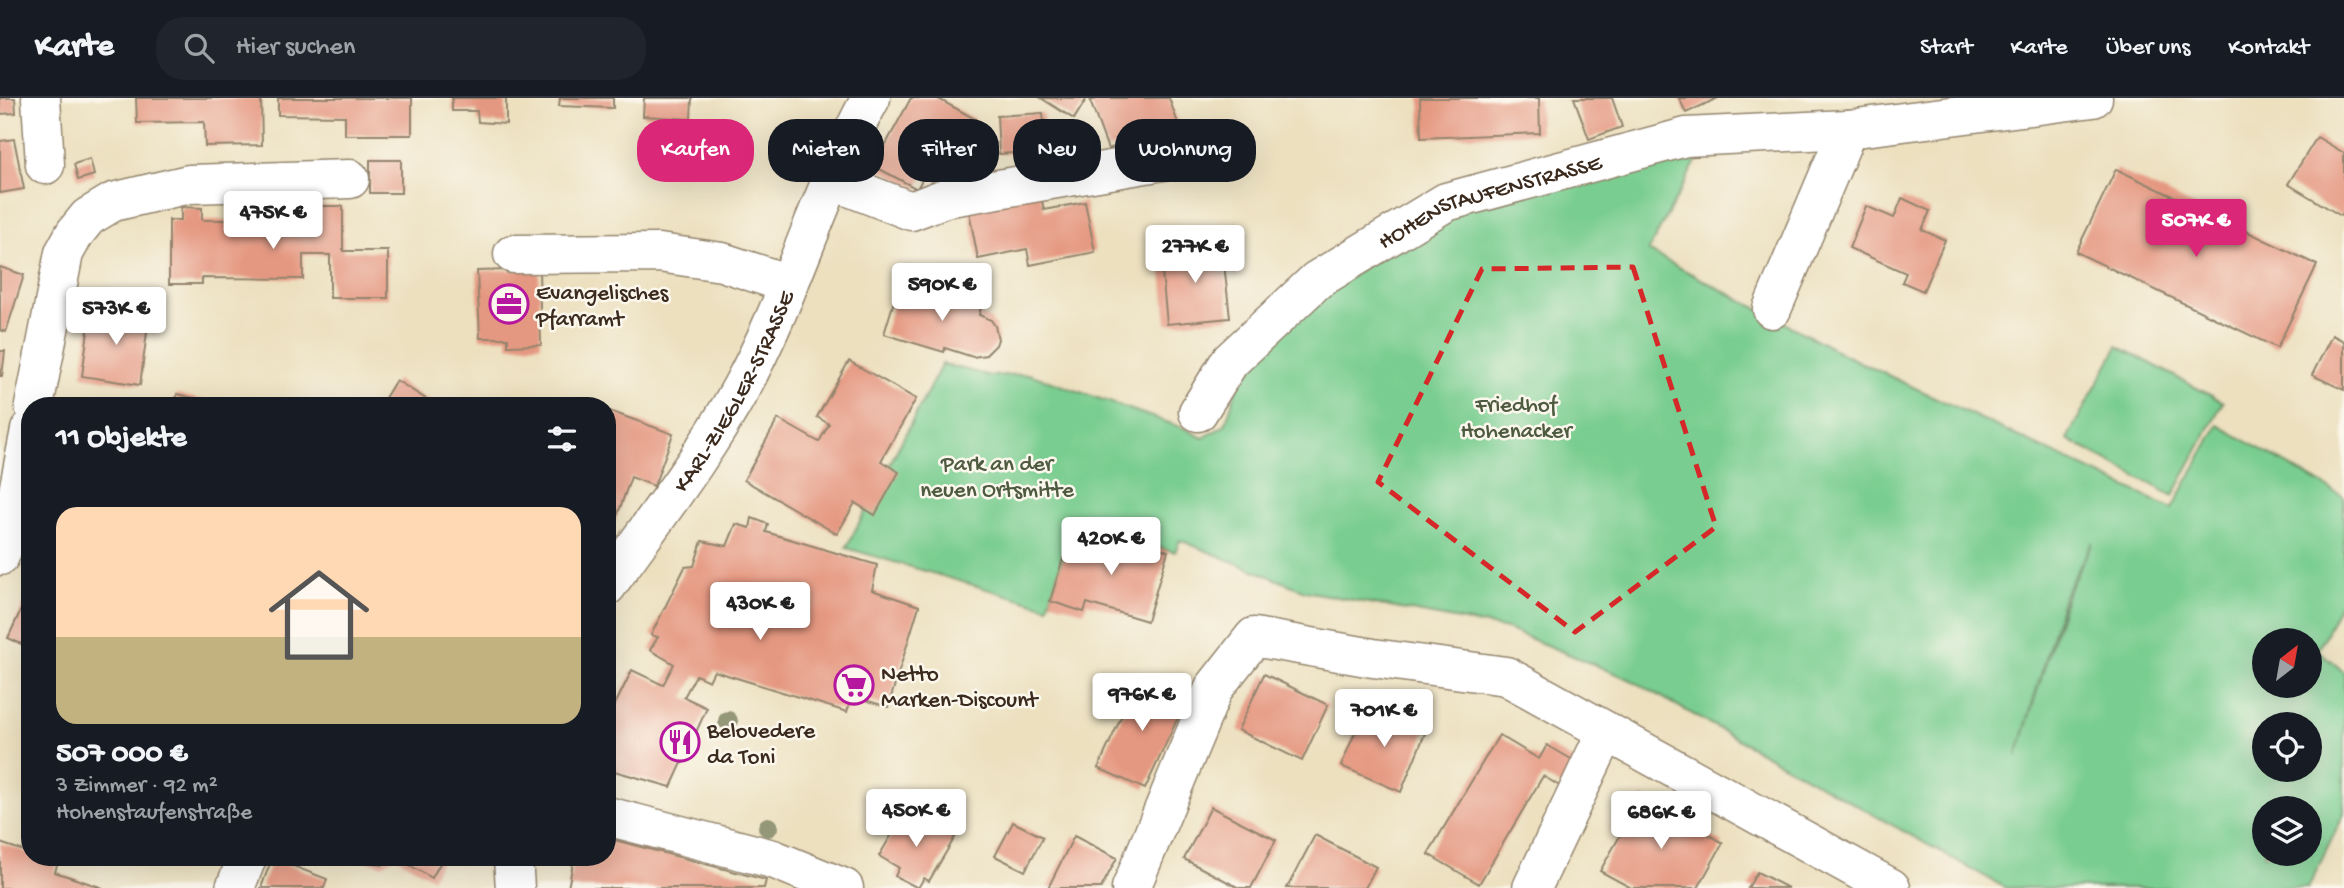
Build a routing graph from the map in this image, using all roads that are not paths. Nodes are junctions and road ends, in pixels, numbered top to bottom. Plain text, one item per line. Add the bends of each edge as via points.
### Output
1 (41, 98) edge
2 (871, 98) edge
3 (2093, 98) edge
4 (859, 119) edge
5 (1848, 129) junction
6 (45, 164) dead end
7 (1115, 169) edge
8 (351, 179) dead end
9 (830, 182) edge
10 (836, 182) edge
11 (513, 254) dead end
12 (789, 284) junction
13 (1772, 309) dead end
14 (36, 397) edge
15 (1198, 412) dead end
16 (21, 476) edge
17 (10, 532) edge
18 (616, 573) edge
19 (1606, 732) junction
20 (616, 818) edge
21 (244, 866) edge
22 (514, 866) edge
23 (1873, 884) edge
24 (235, 888) edge
25 (515, 888) edge
26 (844, 888) edge
27 (1131, 888) edge
28 (1532, 888) edge

1 - 6 street
2 - 4 street, KARL-ZIEGLER-STRASSE
3 - 5 street, HOHENSTAUFENSTRASSE
5 - 13 street
5 - 15 street, HOHENSTAUFENSTRASSE via 1686,137 1446,202 1317,280 1230,361
7 - 10 street via 945,198 911,211
8 - 14 street via 189,184 113,202 88,217 64,253
9 - 12 street, KARL-ZIEGLER-STRASSE
11 - 12 street via 659,253 722,262
12 - 18 street, KARL-ZIEGLER-STRASSE via 742,387
16 - 17 street
19 - 23 street
19 - 27 street via 1506,676 1254,637 1214,688
19 - 28 street
20 - 26 street via 773,859
21 - 24 street
22 - 25 street

